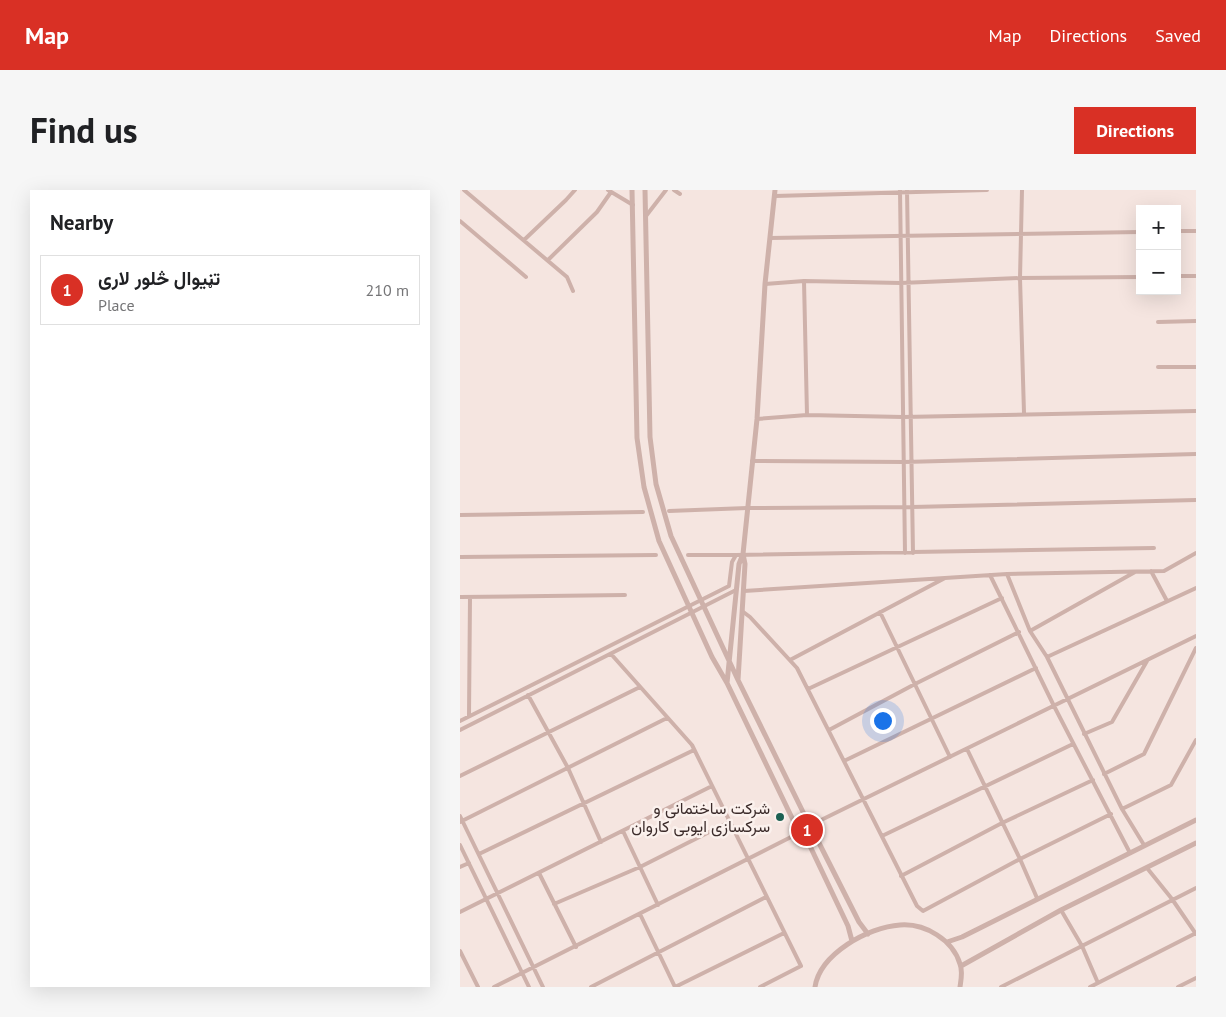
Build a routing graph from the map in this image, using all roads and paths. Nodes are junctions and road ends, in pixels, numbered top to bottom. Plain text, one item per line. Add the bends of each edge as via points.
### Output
1 (464, 190) edge
2 (575, 190) edge
3 (632, 190) edge
4 (645, 190) edge
5 (666, 190) edge
6 (674, 190) edge
7 (987, 190) edge
8 (1022, 190) edge
9 (610, 191) edge
10 (908, 191) edge
11 (900, 192) edge
12 (775, 193) edge
13 (680, 194) dead end
14 (632, 205) junction
15 (646, 216) junction
16 (460, 221) edge
17 (1196, 231) edge
18 (1136, 232) edge
19 (1181, 232) edge
20 (1022, 233) junction
21 (900, 235) junction
22 (908, 235) junction
23 (770, 238) junction
24 (524, 240) junction
25 (548, 260) junction
26 (1181, 276) edge
27 (1196, 276) edge
28 (526, 277) dead end
29 (1136, 277) edge
30 (1020, 278) junction
31 (804, 281) junction
32 (909, 282) junction
33 (901, 283) junction
34 (764, 284) junction
35 (573, 291) dead end
36 (1196, 321) edge
37 (1158, 322) dead end
38 (1196, 367) edge
39 (1158, 368) dead end
40 (1196, 411) edge
41 (1024, 414) junction
42 (807, 415) junction
43 (902, 417) junction
44 (911, 417) junction
45 (757, 419) junction
46 (1196, 454) edge
47 (752, 461) junction
48 (911, 461) junction
49 (904, 462) junction
50 (1196, 500) edge
51 (904, 507) junction
52 (912, 507) junction
53 (747, 508) junction
54 (669, 511) dead end
55 (643, 512) dead end
56 (460, 515) edge
57 (1154, 548) dead end
58 (905, 553) junction
59 (913, 553) junction
60 (1196, 553) edge
61 (743, 554) junction
62 (656, 555) dead end
63 (688, 555) dead end
64 (736, 555) junction
65 (460, 557) edge
66 (1137, 571) junction
67 (1150, 571) junction
68 (1007, 574) junction
69 (990, 575) junction
70 (946, 578) junction
71 (1196, 588) edge
72 (736, 590) junction
73 (744, 591) junction
74 (625, 595) dead end
75 (460, 597) edge
76 (470, 597) junction
77 (1002, 598) junction
78 (700, 601) junction
79 (1166, 601) junction
80 (689, 606) junction
81 (703, 607) junction
82 (742, 611) junction
83 (692, 612) junction
84 (880, 612) junction
85 (1030, 631) junction
86 (1019, 632) junction
87 (1196, 636) edge
88 (897, 647) junction
89 (1196, 648) edge
90 (611, 654) junction
91 (1047, 657) junction
92 (790, 660) junction
93 (1148, 660) junction
94 (729, 664) junction
95 (1036, 668) junction
96 (738, 680) junction
97 (727, 683) junction
98 (915, 684) junction
99 (640, 687) junction
100 (808, 689) junction
101 (528, 696) junction
102 (1067, 699) junction
103 (1054, 706) junction
104 (469, 716) junction
105 (668, 718) junction
106 (932, 719) junction
107 (460, 721) edge
108 (460, 730) edge
109 (829, 730) junction
110 (547, 733) junction
111 (1084, 734) junction
112 (1196, 740) edge
113 (1073, 744) junction
114 (967, 749) junction
115 (694, 750) junction
116 (950, 757) junction
117 (844, 761) junction
118 (568, 768) junction
119 (1104, 774) junction
120 (460, 776) edge
121 (1093, 780) junction
122 (712, 786) junction
123 (984, 787) junction
124 (864, 800) junction
125 (583, 803) junction
126 (1122, 809) junction
127 (1111, 814) junction
128 (460, 816) edge
129 (805, 816) junction
130 (1196, 820) edge
131 (461, 822) edge
132 (729, 822) junction
133 (794, 822) junction
134 (818, 822) junction
135 (1002, 823) junction
136 (623, 831) junction
137 (793, 836) junction
138 (882, 836) junction
139 (817, 839) junction
140 (601, 842) junction
141 (1196, 843) edge
142 (809, 844) junction
143 (460, 845) edge
144 (1144, 845) junction
145 (1130, 853) junction
146 (479, 854) junction
147 (747, 859) junction
148 (1020, 859) junction
149 (469, 863) junction
150 (460, 867) edge
151 (640, 867) junction
152 (1147, 868) junction
153 (539, 873) junction
154 (901, 876) junction
155 (1196, 888) edge
156 (498, 893) junction
157 (766, 898) junction
158 (1037, 898) junction
159 (486, 899) junction
160 (1172, 899) junction
161 (554, 904) junction
162 (658, 905) junction
163 (1061, 910) junction
164 (460, 912) edge
165 (640, 914) junction
166 (1196, 933) edge
167 (784, 934) junction
168 (868, 934) junction
169 (852, 941) junction
170 (947, 942) junction
171 (1082, 946) junction
172 (576, 947) junction
173 (658, 952) junction
174 (461, 954) edge
175 (961, 966) junction
176 (534, 967) junction
177 (522, 973) junction
178 (1196, 978) edge
179 (1098, 983) junction
180 (478, 987) edge
181 (494, 987) edge
182 (529, 987) edge
183 (544, 987) edge
184 (590, 987) edge
185 (675, 987) edge
186 (760, 987) edge
187 (814, 987) edge
188 (960, 987) edge
189 (1001, 987) edge
190 (1090, 987) edge
191 (1178, 987) edge

1 - 24 street
2 - 24 street
3 - 14 street
4 - 15 street
5 - 15 street
6 - 13 street
7 - 10 street
8 - 20 street
9 - 14 street
9 - 25 street via 597,212
10 - 11 street
10 - 22 street
11 - 12 street
11 - 21 street
12 - 23 street
14 - 80 street via 637,438 643,479 659,541
15 - 78 street via 650,437 656,484 671,536
16 - 28 street
17 - 19 street
18 - 20 street
20 - 22 street
20 - 30 street
21 - 22 street
21 - 23 street
21 - 33 street
22 - 32 street
23 - 34 street
24 - 25 street
25 - 35 street via 567,277
26 - 27 street
29 - 30 street
30 - 32 street
30 - 41 street
31 - 33 street
31 - 34 street
31 - 42 street
32 - 33 street
32 - 44 street
33 - 43 street
34 - 45 street
36 - 37 street
38 - 39 street
40 - 41 street
41 - 44 street
42 - 43 street
42 - 45 street
43 - 44 street
43 - 49 street
44 - 48 street
45 - 47 street
46 - 48 street
47 - 49 street
47 - 53 street
48 - 49 street
48 - 52 street
49 - 51 street
50 - 52 street
51 - 52 street
51 - 53 street
51 - 58 street
52 - 59 street
53 - 54 street
53 - 61 street
55 - 56 street
57 - 59 street
58 - 59 street
58 - 61 street
60 - 67 street via 1164,571
61 - 64 street
61 - 72 street
61 - 73 street
62 - 65 street
63 - 64 street
64 - 78 street via 729,586
66 - 67 street
66 - 68 street
66 - 85 street
67 - 79 street
68 - 69 street
68 - 85 street
69 - 70 street
69 - 77 street
70 - 73 street
70 - 84 street
71 - 79 street
72 - 81 street
72 - 94 street
73 - 82 street
74 - 76 street
75 - 76 street
76 - 104 street
77 - 86 street
77 - 88 street
78 - 80 street
78 - 81 street
79 - 91 street
80 - 83 street
80 - 104 street
81 - 83 street
81 - 94 street
82 - 92 street
82 - 96 street
83 - 90 street
83 - 97 street
84 - 88 street
84 - 92 street
85 - 91 street
86 - 95 street
86 - 98 street
87 - 93 street
88 - 98 street
88 - 100 street
89 - 119 street via 1144,754
90 - 99 street
90 - 101 street
91 - 102 street
92 - 100 street
93 - 102 street
93 - 111 street via 1112,722
94 - 96 street
94 - 97 street
95 - 103 street
95 - 106 street
96 - 129 street
97 - 133 street
98 - 106 street
98 - 109 street
99 - 105 street
99 - 110 street
100 - 109 street
101 - 108 street
101 - 110 street
102 - 103 street
102 - 111 street
103 - 113 street
103 - 114 street
104 - 107 street
105 - 115 street
105 - 118 street
106 - 116 street
106 - 117 street
109 - 117 street
110 - 118 street
110 - 120 street
111 - 119 street
112 - 126 street via 1171,785
113 - 121 street
113 - 123 street
114 - 116 street
114 - 123 street
115 - 122 street
115 - 125 street
116 - 124 street
117 - 124 street
118 - 125 street
118 - 131 street
119 - 126 street
121 - 127 street
121 - 135 street
122 - 132 street
122 - 136 street
123 - 135 street
123 - 138 street
124 - 134 street
124 - 138 street
125 - 140 street
125 - 146 street
126 - 144 street
127 - 145 street
127 - 148 street
128 - 131 street
129 - 133 street
129 - 134 street
130 - 144 street
131 - 146 street
132 - 147 street
132 - 151 street
133 - 137 street
134 - 139 street
135 - 148 street
135 - 154 street
136 - 140 street
136 - 151 street
137 - 142 street via 800,843
137 - 147 street
138 - 154 street
139 - 142 street
139 - 168 street
140 - 153 street
141 - 152 street
142 - 169 street
143 - 149 street
144 - 145 street
145 - 158 street
146 - 156 street
147 - 157 street
147 - 162 street
148 - 154 street via 923,911
148 - 158 street
149 - 150 street
149 - 159 street
151 - 161 street
151 - 162 street
152 - 160 street
152 - 163 street
153 - 156 street
153 - 161 street
155 - 160 street
156 - 159 street
156 - 176 street
157 - 167 street
157 - 173 street
158 - 170 street
159 - 164 street
159 - 177 street
160 - 166 street
160 - 171 street
161 - 172 street
162 - 165 street
163 - 171 street
163 - 175 street
165 - 172 street
165 - 173 street
166 - 179 street
167 - 185 street
167 - 186 street via 801,966
168 - 169 street
168 - 170 street via 900,925 916,926
169 - 187 street via 822,967
170 - 175 street
171 - 179 street
171 - 189 street
172 - 176 street
173 - 184 street
173 - 185 street
174 - 180 street
175 - 188 street
176 - 177 street
176 - 183 street
177 - 181 street
177 - 182 street
178 - 191 street
179 - 190 street

